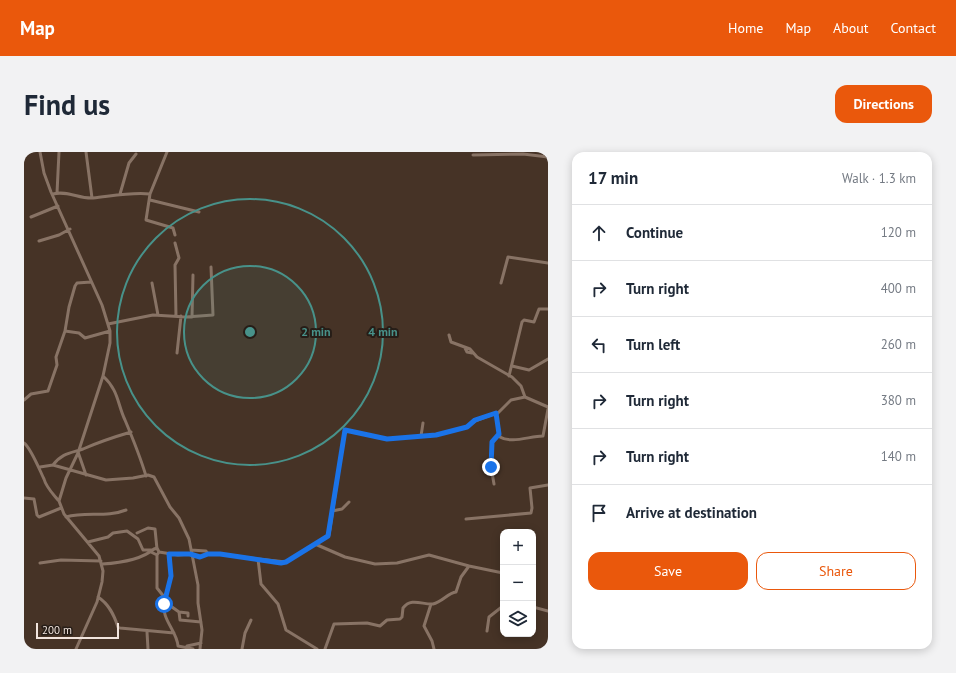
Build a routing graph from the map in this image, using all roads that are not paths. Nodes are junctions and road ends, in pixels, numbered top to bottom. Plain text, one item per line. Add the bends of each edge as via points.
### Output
1 (40, 152) edge
2 (60, 152) edge
3 (86, 152) edge
4 (167, 152) edge
5 (136, 154) dead end
6 (473, 155) dead end
7 (548, 157) edge
8 (57, 193) junction
9 (53, 194) junction
10 (120, 194) junction
11 (150, 194) junction
12 (92, 198) junction
13 (150, 200) junction
14 (58, 206) junction
15 (199, 212) dead end
16 (31, 217) dead end
17 (70, 229) junction
18 (175, 235) dead end
19 (39, 241) dead end
20 (175, 243) dead end
21 (548, 263) edge
22 (211, 267) dead end
23 (193, 275) dead end
24 (91, 282) junction
25 (152, 283) dead end
26 (501, 283) dead end
27 (548, 309) edge
28 (158, 315) junction
29 (176, 316) junction
30 (181, 316) junction
31 (192, 316) junction
32 (108, 324) junction
33 (65, 331) junction
34 (110, 331) junction
35 (449, 335) dead end
36 (177, 353) dead end
37 (548, 359) edge
38 (512, 366) junction
39 (103, 376) junction
40 (509, 376) junction
41 (525, 396) junction
42 (24, 400) edge
43 (548, 408) edge
44 (497, 414) junction
45 (423, 423) dead end
46 (131, 432) junction
47 (499, 434) junction
48 (421, 436) junction
49 (24, 443) edge
50 (78, 451) junction
51 (53, 465) junction
52 (40, 467) junction
53 (70, 469) junction
54 (86, 475) junction
55 (146, 476) junction
56 (494, 484) dead end
57 (548, 485) edge
58 (24, 498) edge
59 (59, 501) junction
60 (349, 502) dead end
61 (61, 508) junction
62 (126, 510) dead end
63 (332, 511) junction
64 (66, 517) junction
65 (466, 520) dead end
66 (137, 533) junction
67 (132, 534) junction
68 (136, 537) junction
69 (88, 542) junction
70 (315, 544) junction
71 (191, 550) junction
72 (151, 551) junction
73 (158, 552) junction
74 (169, 554) junction
75 (208, 554) junction
76 (192, 555) junction
77 (258, 559) junction
78 (101, 562) junction
79 (40, 563) dead end
80 (469, 566) junction
81 (500, 571) edge
82 (98, 597) junction
83 (165, 600) junction
84 (431, 604) junction
85 (500, 608) edge
86 (536, 608) edge
87 (548, 611) edge
88 (179, 612) junction
89 (188, 616) dead end
90 (251, 620) dead end
91 (201, 622) junction
92 (486, 631) dead end
93 (146, 632) junction
94 (174, 633) junction
95 (201, 643) junction
96 (185, 646) junction
97 (178, 648) edge
98 (76, 649) edge
99 (148, 649) edge
100 (193, 649) edge
101 (200, 649) edge
102 (242, 649) edge
103 (317, 649) edge
104 (325, 649) edge
105 (434, 649) edge

1 - 9 street via 44,173
2 - 8 street
3 - 12 street
4 - 11 street
5 - 10 street via 128,165
6 - 7 street via 523,154
8 - 9 street
8 - 12 street
9 - 14 street
10 - 11 street
10 - 12 street
11 - 13 street
13 - 15 street
13 - 18 street via 146,220 173,228
14 - 16 street
14 - 17 street
17 - 19 street
17 - 24 street
20 - 29 street via 179,258 175,265
21 - 26 street via 508,258
22 - 31 street via 212,315
23 - 31 street
24 - 32 street
24 - 33 street via 76,283 74,286
25 - 28 street
27 - 38 street via 539,309 534,322 522,322
28 - 29 street
28 - 32 street
29 - 30 street
30 - 31 street
30 - 36 street
32 - 34 street
33 - 34 street via 79,333 85,338
33 - 42 street via 48,391 31,394
34 - 39 street
35 - 40 street via 451,342
37 - 38 street via 529,370
38 - 40 street
39 - 46 street via 117,396
39 - 50 street
40 - 41 street via 521,386
41 - 43 street
41 - 44 street via 511,400
43 - 47 street via 543,436 505,439
44 - 47 street
44 - 48 street via 475,420 467,427
45 - 48 street
46 - 50 street via 101,440
46 - 55 street
47 - 56 street via 492,442 491,467
48 - 63 street via 387,439 345,430
49 - 52 street
50 - 51 street via 72,450
50 - 53 street
50 - 54 street
51 - 52 street
51 - 53 street
52 - 59 street via 46,484
53 - 54 street
53 - 59 street
54 - 55 street via 106,480
55 - 71 street via 154,477 159,483 168,503 186,530
57 - 65 street via 530,488 531,514
58 - 61 street via 34,499 39,517
59 - 61 street
60 - 63 street via 342,509
61 - 64 street
62 - 64 street via 112,514 82,513
63 - 70 street via 328,535
64 - 69 street
66 - 67 street
66 - 68 street
66 - 73 street via 148,528 156,530
67 - 68 street
67 - 69 street via 127,531 119,532
68 - 72 street via 143,550
69 - 78 street
70 - 77 street via 286,562
70 - 80 street via 345,557 375,564 397,563 429,555
71 - 75 street via 206,551
71 - 76 street
72 - 73 street
72 - 73 street
72 - 78 street via 123,562
73 - 74 street
73 - 83 street via 157,588
74 - 76 street
74 - 83 street via 171,576
75 - 76 street via 200,557
75 - 77 street
76 - 91 street
77 - 103 street via 261,584 278,604 286,630
78 - 79 street via 61,560
78 - 82 street via 102,582
80 - 81 street
80 - 84 street via 456,592 440,602
82 - 93 street via 112,612 118,627
82 - 98 street
83 - 88 street
83 - 94 street via 165,618
84 - 104 street via 407,604 403,608 401,619 387,620 380,626 367,623 334,624
84 - 105 street via 424,626
85 - 92 street via 489,617
86 - 87 street
88 - 89 street via 187,613
88 - 91 street via 180,620
90 - 102 street
91 - 95 street
93 - 94 street
93 - 99 street
94 - 97 street via 178,639
95 - 96 street
95 - 101 street
96 - 97 street
96 - 100 street

